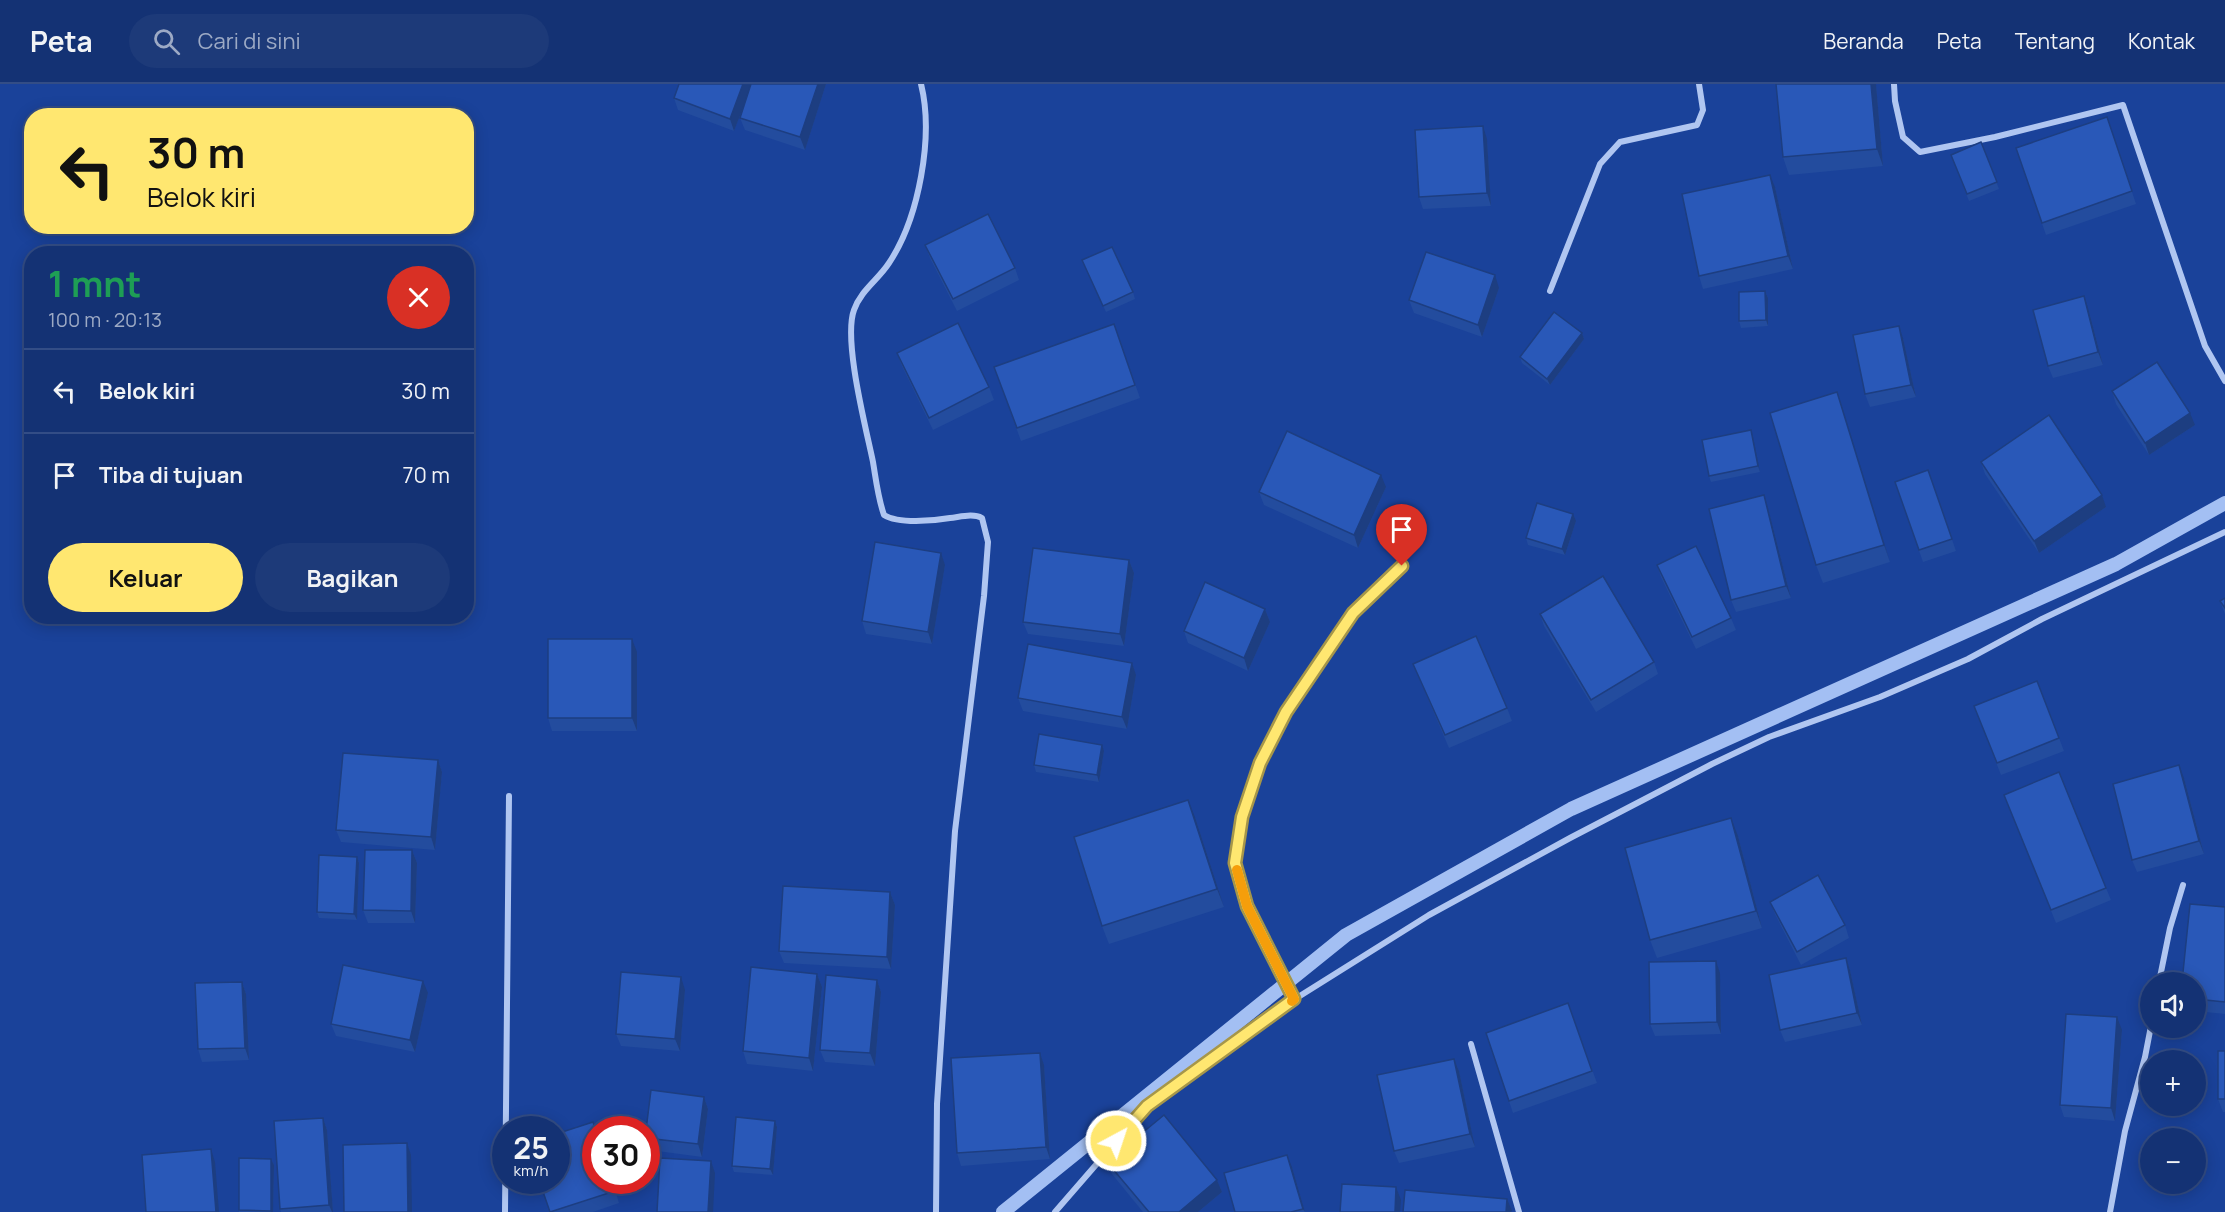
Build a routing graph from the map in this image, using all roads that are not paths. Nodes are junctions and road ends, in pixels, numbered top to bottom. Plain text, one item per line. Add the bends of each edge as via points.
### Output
1 (921, 84) edge
2 (1699, 84) edge
3 (1894, 84) edge
4 (1550, 291) dead end
5 (2225, 381) edge
6 (2225, 532) edge
7 (1402, 566) dead end
8 (509, 796) dead end
9 (2182, 885) dead end
10 (2161, 972) edge
11 (1294, 999) junction
12 (2149, 1038) edge
13 (1471, 1044) dead end
14 (505, 1212) edge
15 (936, 1212) edge
16 (1055, 1212) edge
17 (1519, 1212) edge
18 (2110, 1212) edge

1 - 15 street via 927,143 913,213 889,264 862,293 853,311 850,332 884,515 898,520 940,520 976,515 982,518 988,542 954,843 937,1104
2 - 4 street via 1703,110 1697,125 1620,142 1600,164
3 - 5 street via 1903,137 1920,152 2123,105 2205,346
6 - 11 street via 2042,619 1968,659 1712,764 1429,915
7 - 11 street via 1353,613 1286,712 1260,763 1242,817 1235,863 1247,906
8 - 14 street
9 - 10 street
11 - 16 street via 1147,1106
12 - 18 street
13 - 17 street

